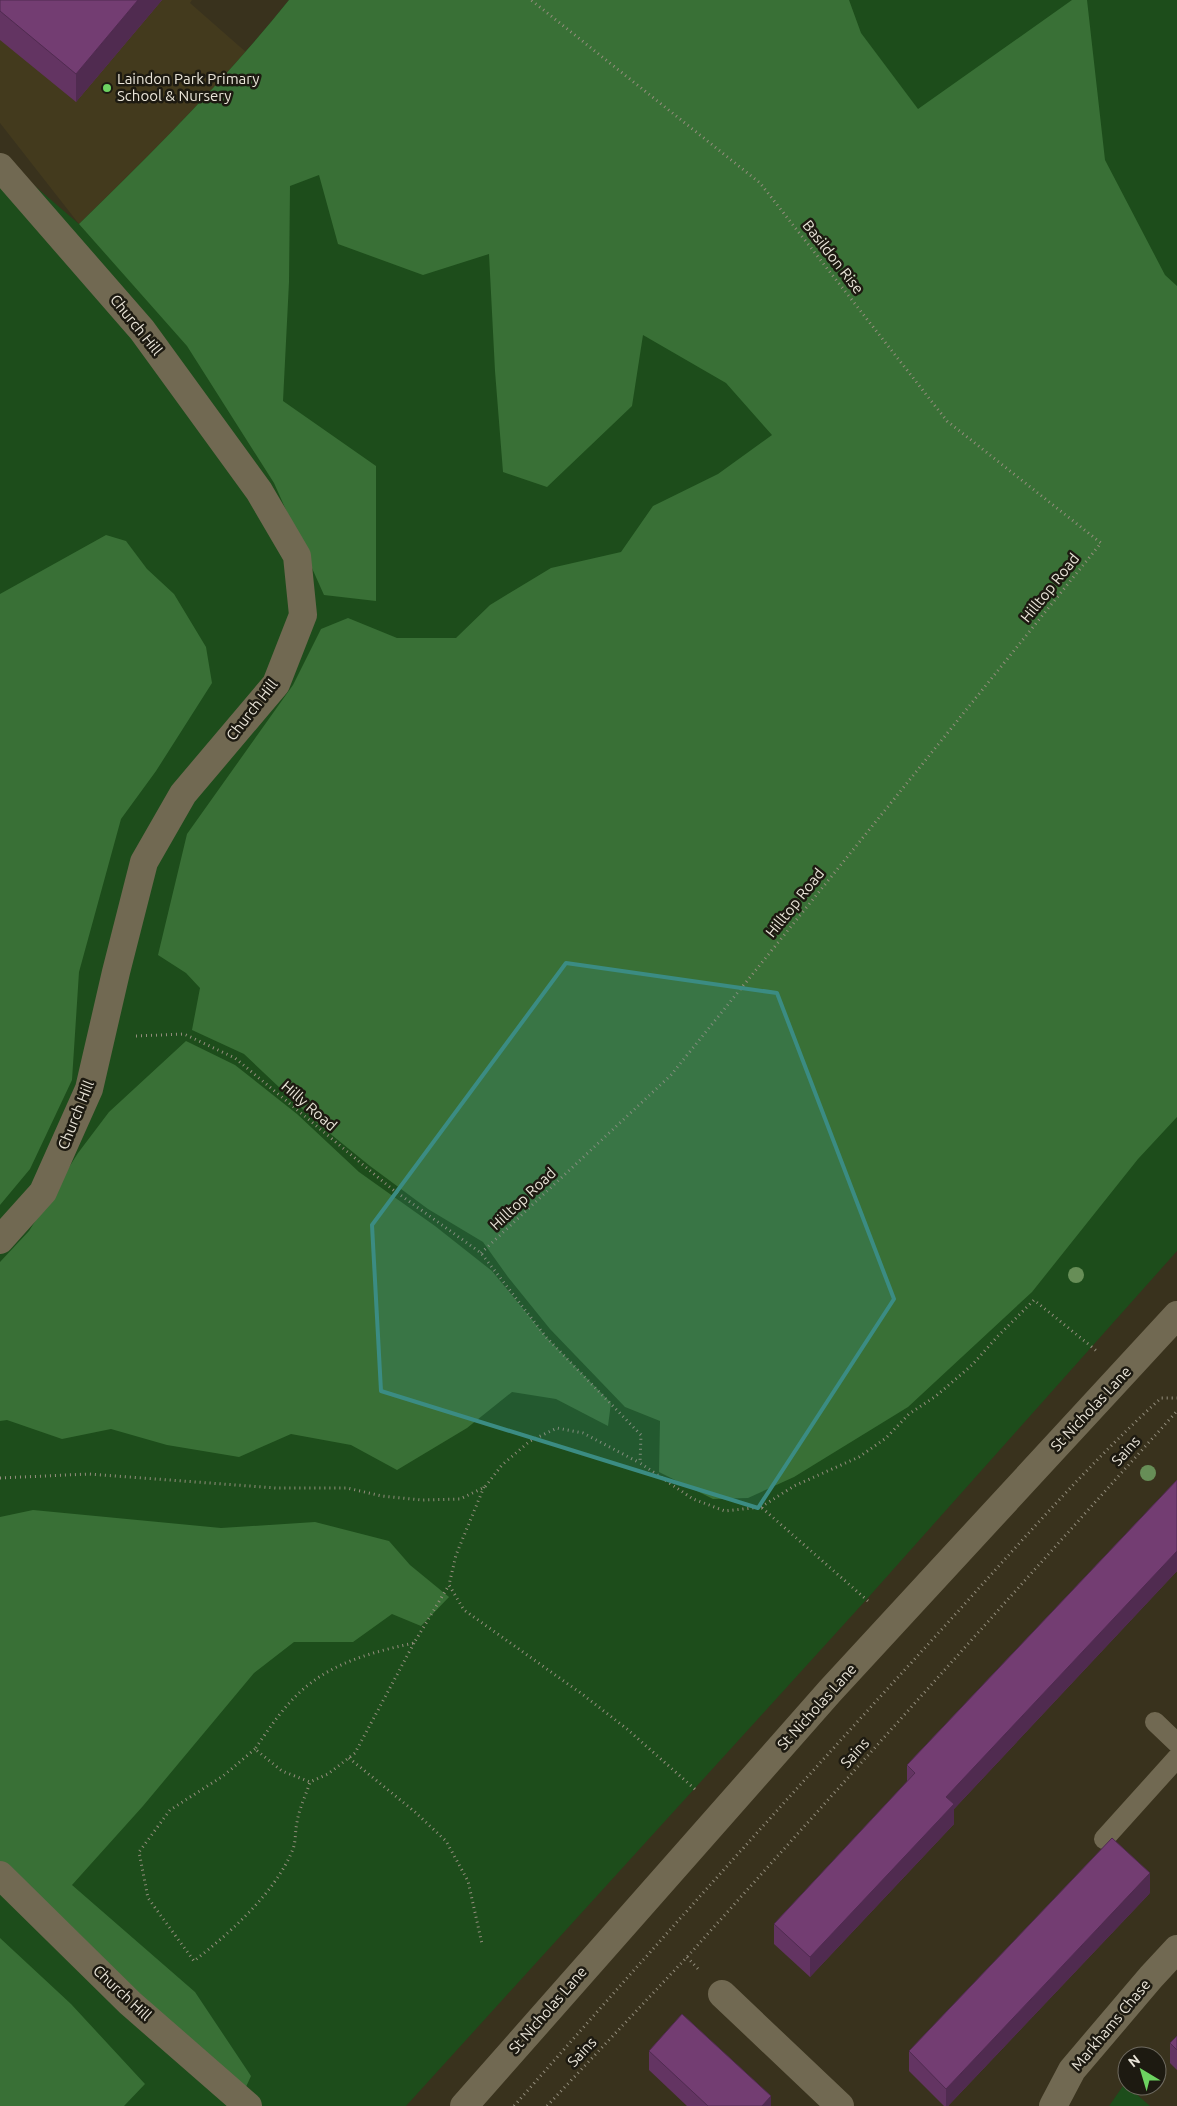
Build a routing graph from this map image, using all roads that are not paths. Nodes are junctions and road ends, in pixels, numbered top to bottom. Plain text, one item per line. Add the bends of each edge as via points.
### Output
1 (0, 167) edge
2 (0, 1240) edge
3 (1177, 1315) edge
4 (1154, 1722) dead end
5 (1177, 1744) edge
6 (1177, 1758) edge
7 (1104, 1838) dead end
8 (0, 1875) edge
9 (1177, 1949) edge
10 (722, 1994) dead end
11 (248, 2106) edge
12 (464, 2106) edge
13 (840, 2106) edge
14 (1053, 2106) edge

1 - 2 street, Church Hill via 142,330 260,491 297,556 303,615 276,684 183,794 144,862 89,1089 43,1192
3 - 12 street, St Nicholas Lane via 830,1691
4 - 5 lane
6 - 7 lane
8 - 11 street, Church Hill via 130,2003
9 - 14 street, Markhams Chase via 1072,2070
10 - 13 street

